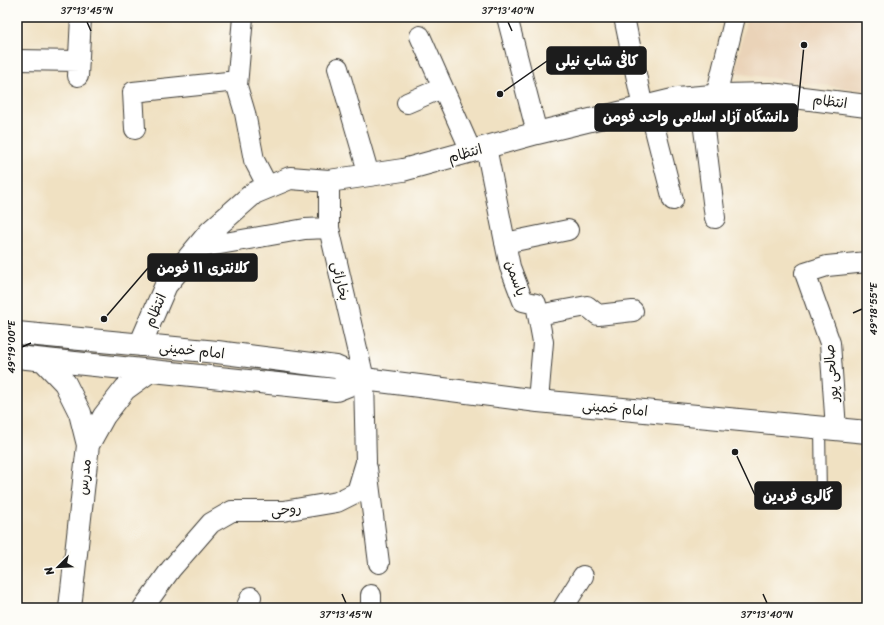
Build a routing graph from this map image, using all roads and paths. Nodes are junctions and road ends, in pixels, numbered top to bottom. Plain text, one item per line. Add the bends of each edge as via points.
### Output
1 (81, 17) edge
2 (243, 17) edge
3 (507, 17) edge
4 (624, 17) edge
5 (735, 17) edge
6 (420, 36) dead end
7 (17, 60) edge
8 (338, 68) dead end
9 (237, 82) junction
10 (442, 88) junction
11 (708, 97) junction
12 (407, 103) dead end
13 (867, 106) edge
14 (646, 107) junction
15 (135, 129) dead end
16 (537, 133) junction
17 (478, 149) junction
18 (369, 175) junction
19 (329, 181) junction
20 (268, 187) junction
21 (673, 200) dead end
22 (715, 218) dead end
23 (329, 228) junction
24 (568, 230) dead end
25 (505, 243) junction
26 (197, 248) junction
27 (867, 262) edge
28 (633, 311) dead end
29 (538, 315) junction
30 (17, 333) edge
31 (140, 345) junction
32 (17, 357) edge
33 (43, 360) junction
34 (150, 371) junction
35 (364, 379) junction
36 (538, 401) junction
37 (828, 428) junction
38 (867, 432) edge
39 (88, 445) junction
40 (366, 462) junction
41 (821, 498) dead end
42 (379, 563) dead end
43 (583, 576) dead end
44 (70, 608) edge
45 (143, 608) edge
46 (562, 608) edge

1 - 7 street via 79,69
2 - 9 street
3 - 16 street
4 - 14 street
5 - 11 street
6 - 10 street, یاسمن
8 - 18 street
9 - 15 street via 133,92
9 - 20 street via 254,160
10 - 12 street
10 - 17 street, یاسمن
11 - 13 main road, انتظام via 770,94
11 - 14 main road, انتظام via 677,99
11 - 22 street
14 - 16 main road, انتظام
14 - 21 street
16 - 17 main road, انتظام
17 - 18 main road, انتظام via 403,170
17 - 25 street, یاسمن
18 - 19 main road, انتظام
19 - 20 main road, انتظام via 290,178
19 - 23 street, بخارائی
20 - 26 main road, انتظام via 254,193 210,232
23 - 26 street via 305,229
23 - 35 street, بخارائی
24 - 25 street
25 - 29 street, یاسمن via 510,267 523,301 536,304
26 - 31 main road, انتظام via 166,285
27 - 37 street, صالحی پور via 827,266 804,273 830,343
28 - 29 street via 598,315 587,306
29 - 36 street, یاسمن via 543,342
30 - 31 main road, امام خمینی
31 - 35 main road, امام خمینی via 336,367
32 - 33 main road, امام خمینی
33 - 34 main road, امام خمینی
33 - 39 main road, مدرس via 65,383 80,413
34 - 35 main road, امام خمینی via 336,390
34 - 39 main road via 125,389 104,416
35 - 36 main road, امام خمینی
35 - 40 street, روحی
36 - 37 main road, امام خمینی
37 - 38 main road, امام خمینی
37 - 41 lane
39 - 44 main road, مدرس
40 - 42 street
40 - 45 street, روحی via 357,492 337,502 283,511 232,511 210,523
43 - 46 street

